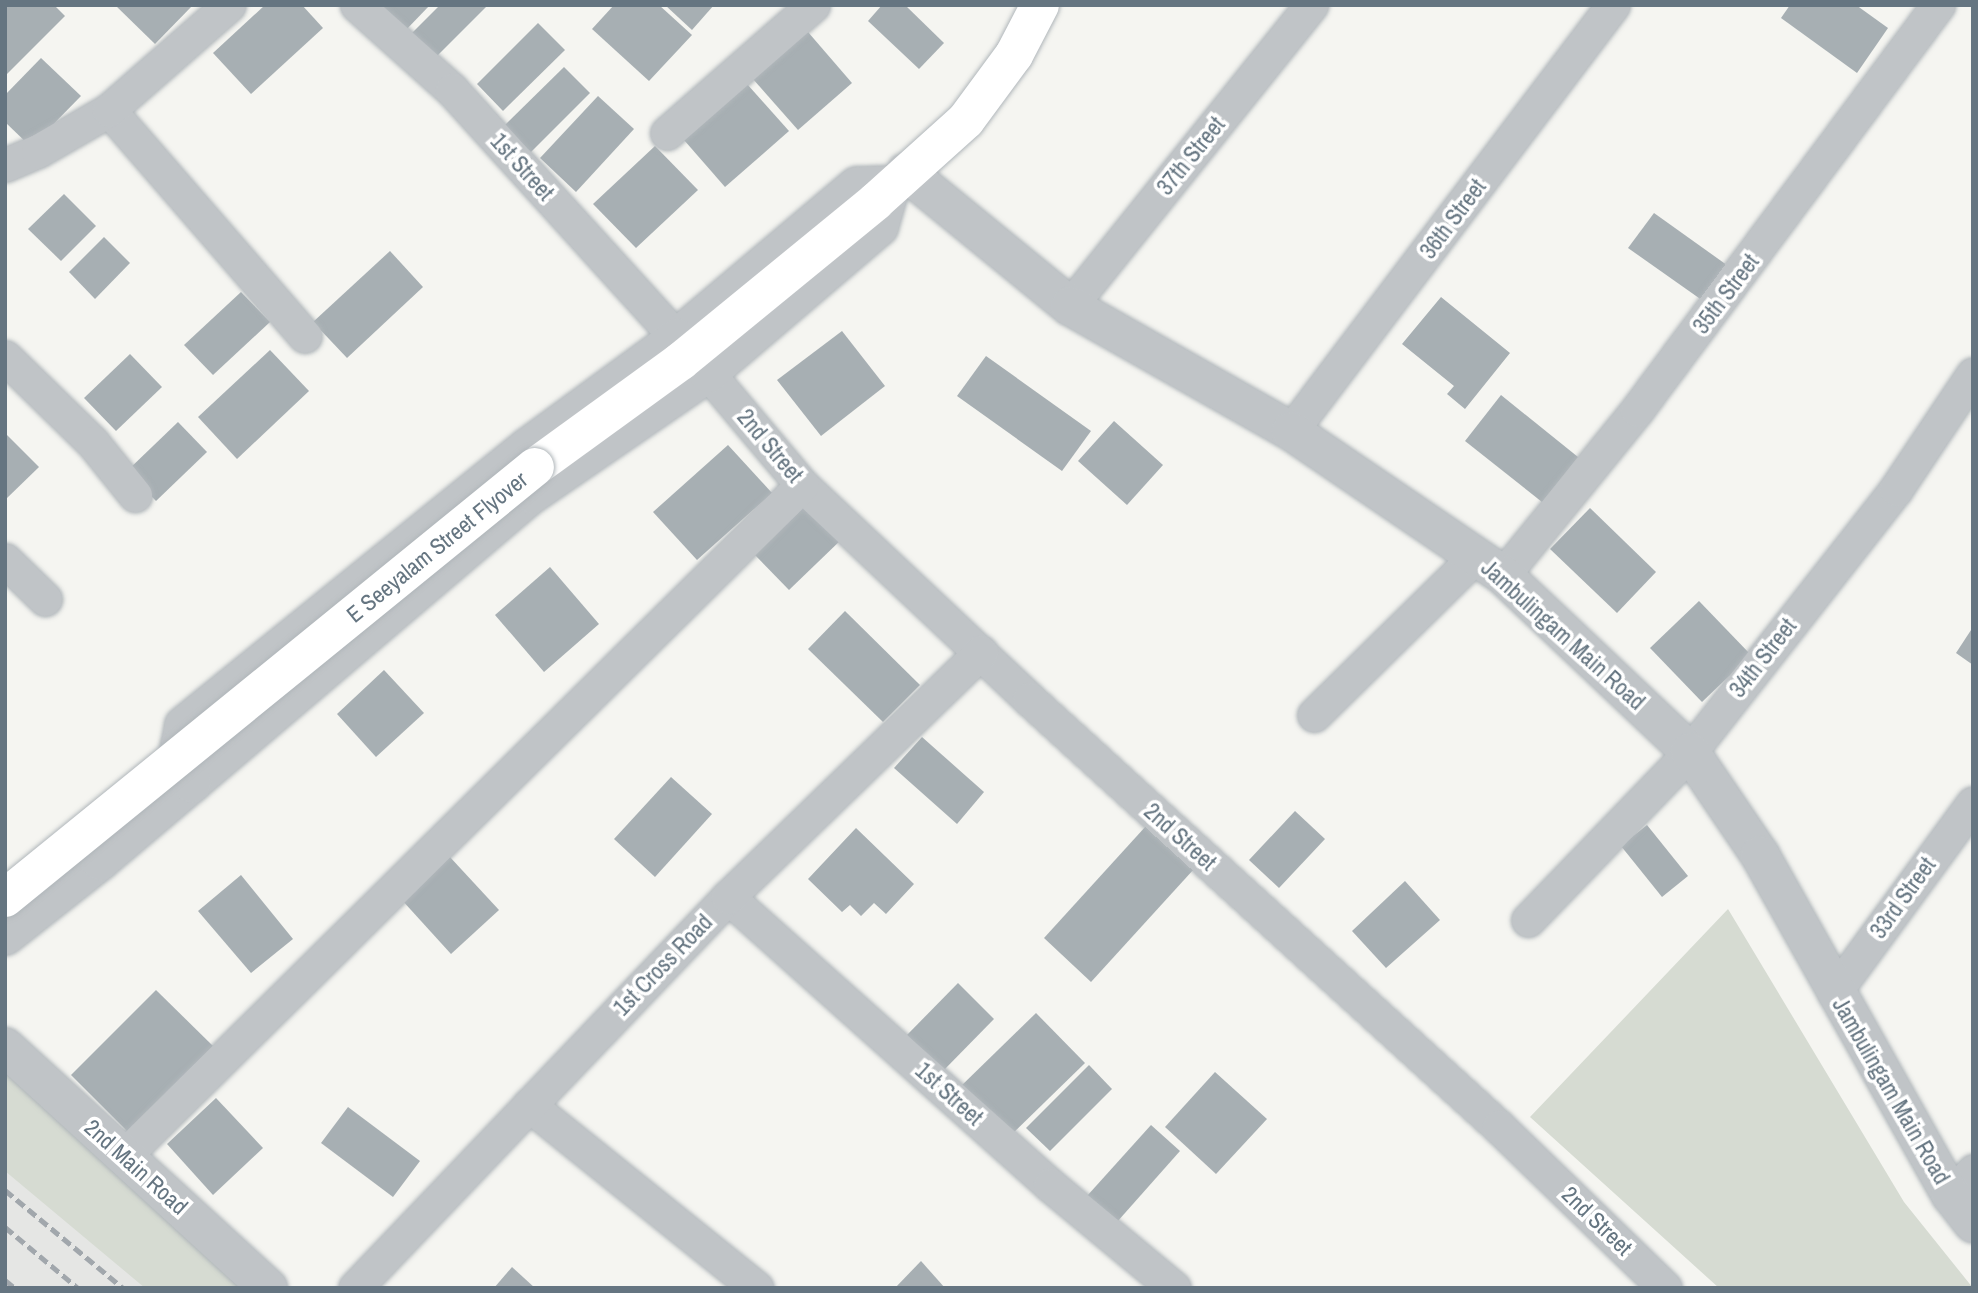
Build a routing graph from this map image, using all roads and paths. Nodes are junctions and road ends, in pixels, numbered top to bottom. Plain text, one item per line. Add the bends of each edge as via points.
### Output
1 (229, 5) edge
2 (357, 5) edge
3 (813, 5) edge
4 (1040, 5) edge
5 (1311, 5) edge
6 (1613, 5) edge
7 (1938, 5) edge
8 (108, 110) junction
9 (667, 133) dead end
10 (5, 165) edge
11 (891, 186) junction
12 (1070, 306) junction
13 (305, 336) dead end
14 (677, 338) junction
15 (5, 357) edge
16 (708, 373) junction
17 (1973, 374) edge
18 (1291, 431) junction
19 (802, 485) junction
20 (135, 495) dead end
21 (5, 560) edge
22 (1490, 565) junction
23 (45, 599) dead end
24 (981, 653) junction
25 (1314, 715) dead end
26 (1690, 752) junction
27 (192, 783) junction
28 (1973, 803) edge
29 (728, 897) junction
30 (5, 898) edge
31 (1528, 920) dead end
32 (5, 936) edge
33 (1834, 993) junction
34 (5, 1047) edge
35 (528, 1105) junction
36 (124, 1156) junction
37 (1966, 1196) edge
38 (268, 1288) edge
39 (355, 1288) edge
40 (757, 1288) edge
41 (1174, 1288) edge
42 (1665, 1288) edge

1 - 8 street
2 - 14 street, 1st Street via 452,90
3 - 9 street
4 - 11 main road, E Seeyalam Street Flyover via 1014,55 966,120
5 - 12 street, 37th Street
6 - 18 street, 36th Street
7 - 22 street, 35th Street via 1645,400
8 - 10 street via 38,152
8 - 13 street
11 - 12 street, Jambulingam Main Road
11 - 14 street via 857,186
11 - 16 street via 879,227
11 - 30 main road, E Seeyalam Street Flyover, bridge via 681,361 535,467
12 - 18 street, Jambulingam Main Road
14 - 27 street via 528,447 184,726 180,746
15 - 20 street via 93,443
16 - 19 street, 2nd Street
16 - 27 street via 532,494
17 - 26 street, 34th Street via 1896,489
18 - 22 street, Jambulingam Main Road
19 - 24 street, 2nd Street
19 - 36 street
21 - 23 street
22 - 25 street, 35th Street
22 - 26 street, Jambulingam Main Road
24 - 29 street, 1st Cross Road
24 - 42 street, 2nd Street via 1499,1127
26 - 31 street, 34th Street
26 - 33 street, Jambulingam Main Road via 1760,855
27 - 32 street
28 - 33 street, 33rd Street
29 - 35 street, 1st Cross Road
29 - 41 street, 1st Street via 1050,1185
33 - 37 street, Jambulingam Main Road
34 - 36 street, 2nd Main Road
35 - 39 street, 1st Cross Road
35 - 40 street
36 - 38 street, 2nd Main Road

